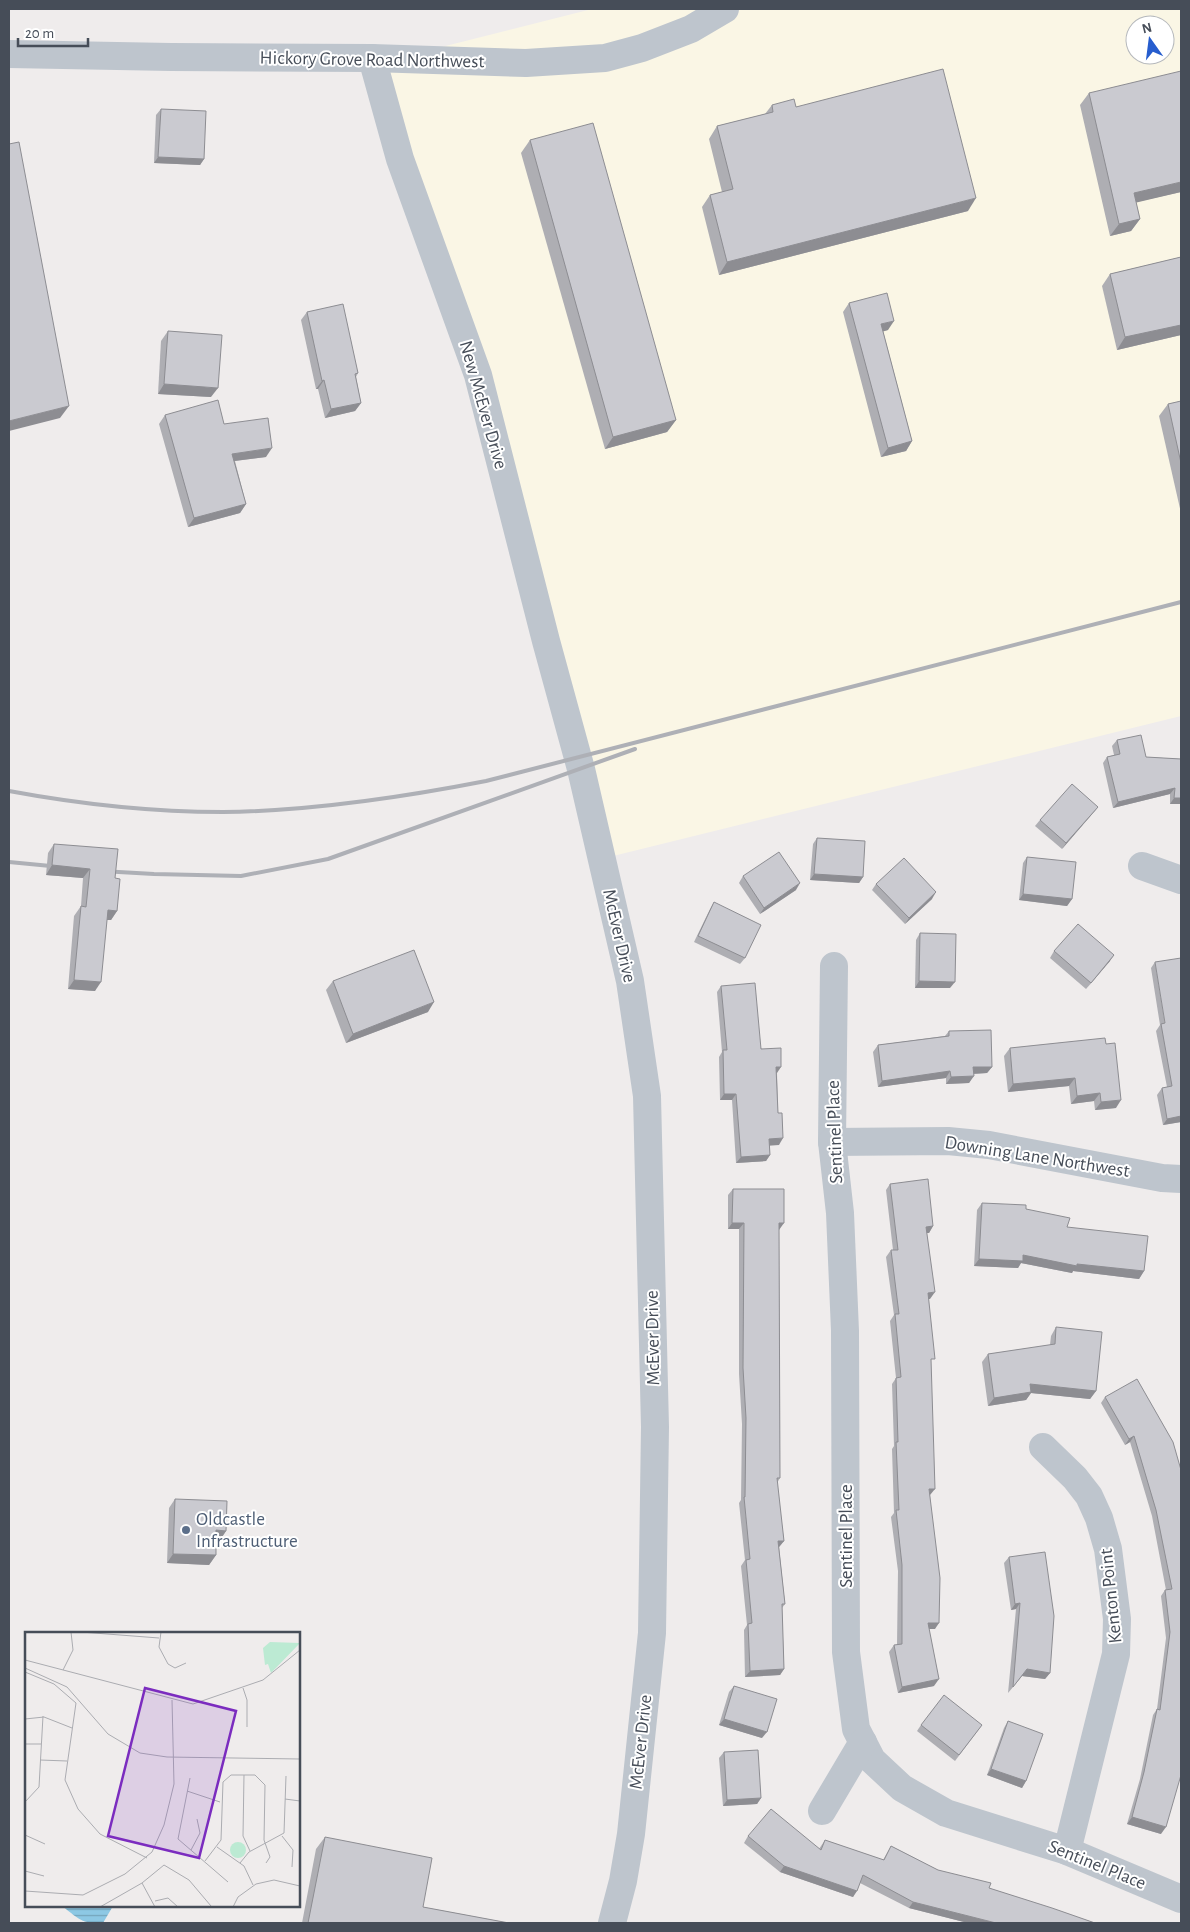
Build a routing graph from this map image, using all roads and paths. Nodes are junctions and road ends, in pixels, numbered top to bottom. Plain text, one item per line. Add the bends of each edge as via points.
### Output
1 (725, 9) edge
2 (9, 54) edge
3 (372, 58) junction
4 (578, 757) joint
5 (1142, 866) dead end
6 (1181, 880) edge
7 (834, 966) dead end
8 (832, 1142) junction
9 (1181, 1179) edge
10 (1043, 1447) dead end
11 (863, 1742) junction
12 (822, 1811) dead end
13 (1067, 1851) junction
14 (1181, 1899) edge
15 (612, 1923) edge

1 - 3 street, Hickory Grove Road Northwest via 691,29 605,58 526,63
2 - 3 street, Hickory Grove Road Northwest
3 - 4 street, New McEver Drive via 400,159 478,375
4 - 15 street, McEver Drive via 630,981 647,1096 655,1427 652,1633 631,1834
5 - 6 street
7 - 8 street, Sentinel Place
8 - 9 street, Downing Lane Northwest via 948,1141 989,1145
8 - 11 street, Sentinel Place via 840,1212 845,1331 846,1652 856,1729
10 - 13 street, Kenton Point via 1075,1478 1089,1496 1099,1518 1108,1549 1116,1619 1116,1654
11 - 12 street
11 - 13 street, Sentinel Place via 872,1760 902,1788 946,1812
13 - 14 street, Sentinel Place

